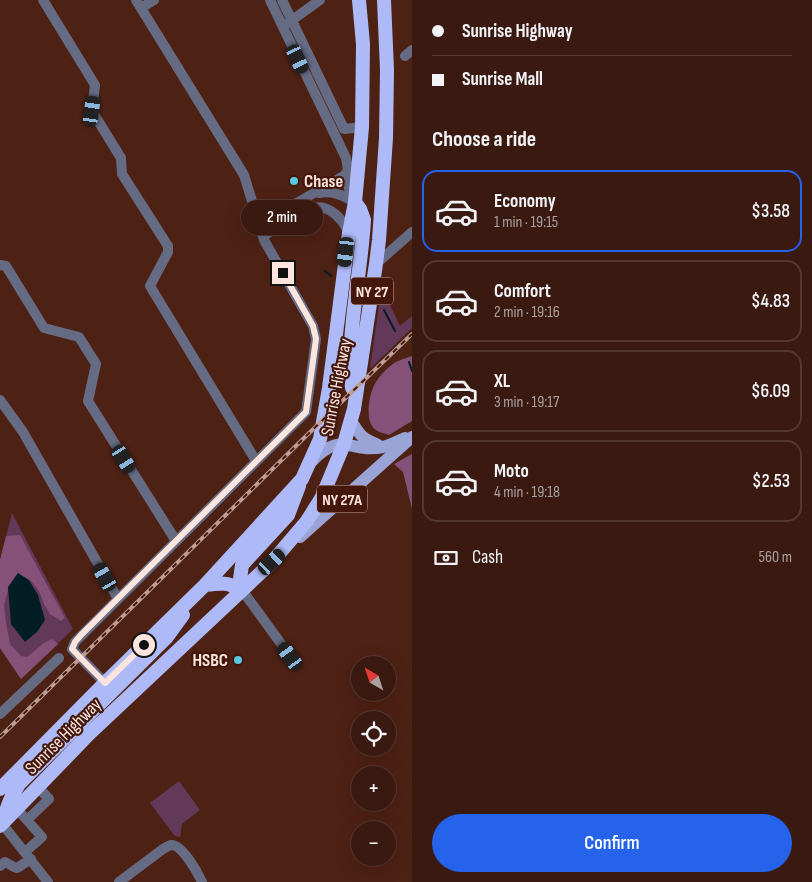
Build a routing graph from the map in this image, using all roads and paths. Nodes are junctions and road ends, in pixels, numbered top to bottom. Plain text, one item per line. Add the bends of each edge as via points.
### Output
1 (43, 0) edge
2 (154, 0) edge
3 (270, 0) edge
4 (282, 0) edge
5 (320, 0) edge
6 (359, 0) edge
7 (384, 0) edge
8 (138, 4) edge
9 (292, 20) junction
10 (283, 27) junction
11 (362, 127) junction
12 (348, 169) junction
13 (315, 194) junction
14 (355, 202) junction
15 (260, 224) junction
16 (412, 232) edge
17 (349, 233) junction
18 (264, 238) junction
19 (379, 240) junction
20 (376, 264) junction
21 (0, 265) edge
22 (0, 400) edge
23 (353, 414) junction
24 (412, 436) edge
25 (344, 444) junction
26 (382, 447) junction
27 (256, 461) junction
28 (308, 465) junction
29 (302, 479) junction
30 (176, 541) junction
31 (272, 562) junction
32 (200, 590) junction
33 (242, 590) junction
34 (118, 599) junction
35 (290, 656) dead end
36 (59, 658) dead end
37 (105, 683) junction
38 (105, 699) junction
39 (0, 714) edge
40 (90, 734) junction
41 (38, 787) junction
42 (0, 789) edge
43 (17, 809) junction
44 (28, 820) junction
45 (1, 823) edge
46 (28, 855) junction
47 (0, 866) edge
48 (48, 882) edge
49 (119, 882) edge
50 (202, 882) edge

1 - 27 street via 95,85 92,111 121,158 122,174 168,246 150,286
2 - 8 street
3 - 10 street
4 - 9 street
5 - 9 street
6 - 11 highway, Sunrise Highway / NY 27 via 363,44
7 - 19 highway, Sunrise Highway / NY 27 via 386,138
8 - 15 street via 244,175
9 - 10 street
9 - 11 street via 344,129
10 - 12 street via 346,158
11 - 14 highway, Sunrise Highway / NY 27
12 - 13 street via 345,175
12 - 14 street via 348,186
13 - 14 street via 335,192
13 - 15 street
14 - 17 highway, Sunrise Highway / NY 27
14 - 23 highway via 364,220 350,359
15 - 18 street
16 - 19 street via 396,240
16 - 20 street
17 - 18 street via 335,213 317,207 306,210
17 - 28 highway, Sunrise Highway / NY 27 via 320,439
18 - 27 street via 313,326 316,339 306,412
19 - 20 highway, Sunrise Highway / NY 27
20 - 23 highway, Sunrise Highway / NY 27
21 - 30 street via 6,266 44,328 79,338 96,364 88,401
22 - 34 street via 23,432
23 - 25 highway, Sunrise Highway / NY 27
23 - 26 main road via 365,440
24 - 26 main road, NY 27A
24 - 31 main road, NY 27A
25 - 26 main road, NY 27A
25 - 28 main road, NY 27A via 327,447
25 - 31 highway, Sunrise Highway / NY 27 via 322,497 307,521
27 - 30 street
28 - 29 highway, Sunrise Highway / NY 27
29 - 32 highway, Sunrise Highway / NY 27
29 - 33 highway via 288,515 242,566
30 - 34 street
31 - 33 highway, Sunrise Highway / NY 27
32 - 33 highway via 220,583 232,584
32 - 37 highway, Sunrise Highway / NY 27
32 - 38 highway via 167,637
33 - 35 street
33 - 40 highway, Sunrise Highway / NY 27
34 - 37 street via 75,642 72,649
36 - 39 street
37 - 38 highway
37 - 42 highway, Sunrise Highway / NY 27
38 - 40 highway via 104,711
38 - 45 highway via 19,784
40 - 41 highway, Sunrise Highway / NY 27
41 - 43 highway, Sunrise Highway / NY 27
41 - 44 street via 49,799
43 - 44 street
43 - 45 highway, Sunrise Highway / NY 27
44 - 46 street via 42,837
45 - 46 street
46 - 47 street via 18,868 5,862
46 - 48 street
49 - 50 street via 171,845 178,847

